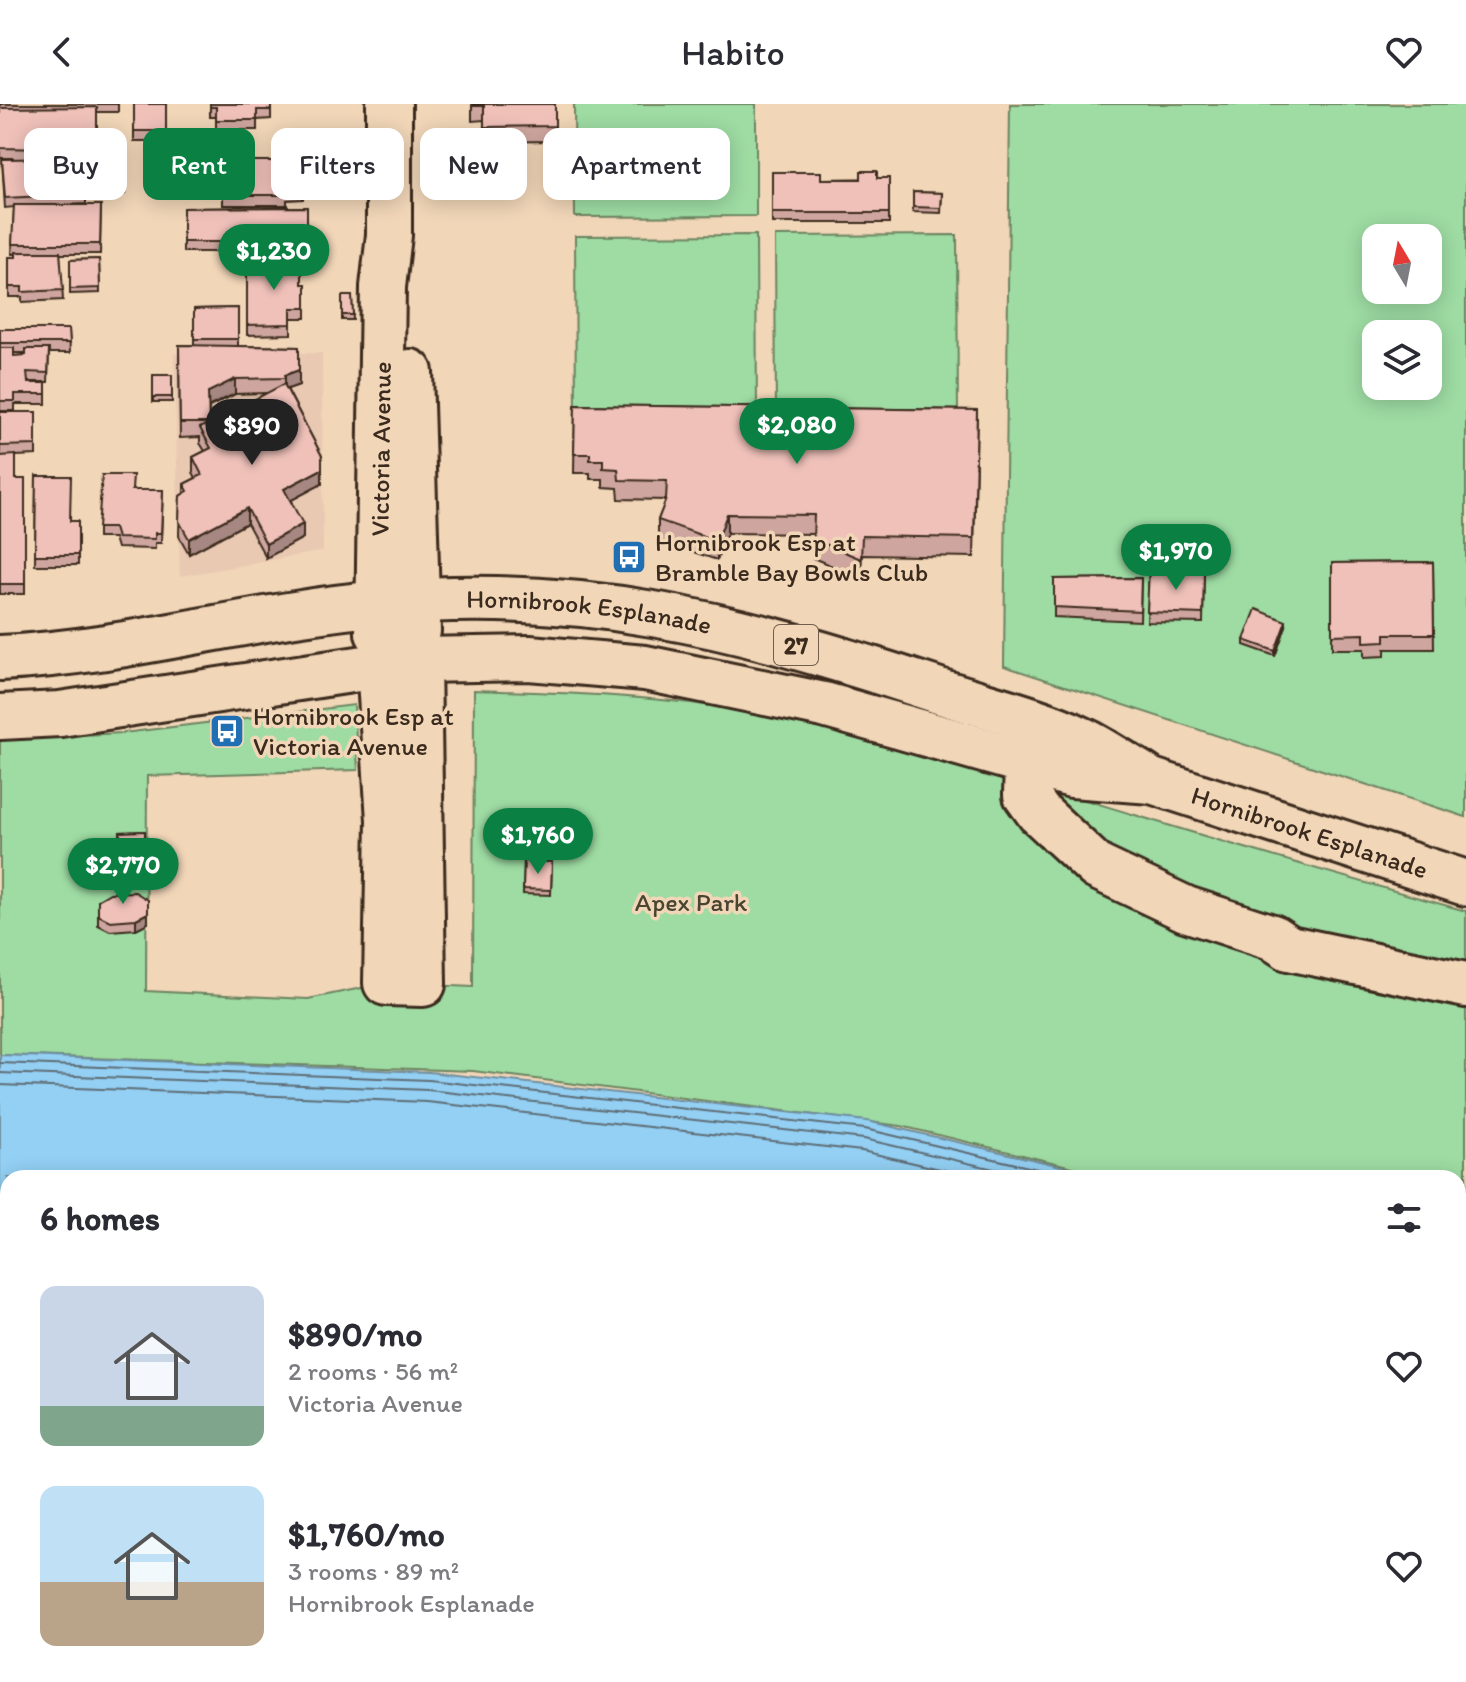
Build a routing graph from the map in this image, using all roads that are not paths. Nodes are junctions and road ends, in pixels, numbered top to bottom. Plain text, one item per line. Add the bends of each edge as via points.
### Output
1 (389, 104) edge
2 (397, 602) junction
3 (0, 658) edge
4 (398, 662) junction
5 (0, 717) edge
6 (1027, 763) junction
7 (1152, 781) junction
8 (1466, 883) edge
9 (1466, 985) edge

1 - 2 main road, Victoria Avenue via 389,235 412,385
2 - 3 main road, Hornibrook Esplanade / 27 via 80,651
2 - 4 main road, Victoria Avenue
2 - 7 main road, Hornibrook Esplanade / 27 via 589,603 731,627 1080,738
4 - 4 main road via 423,984 386,983
4 - 5 main road, Hornibrook Esplanade / 27 via 60,714
4 - 6 main road, Hornibrook Esplanade / 27 via 529,658 683,674 824,705
6 - 7 main road, Hornibrook Esplanade / 27 via 1072,775
6 - 9 main road via 1026,795 1097,867 1186,909 1272,937 1289,948
7 - 8 main road, Hornibrook Esplanade / 27

